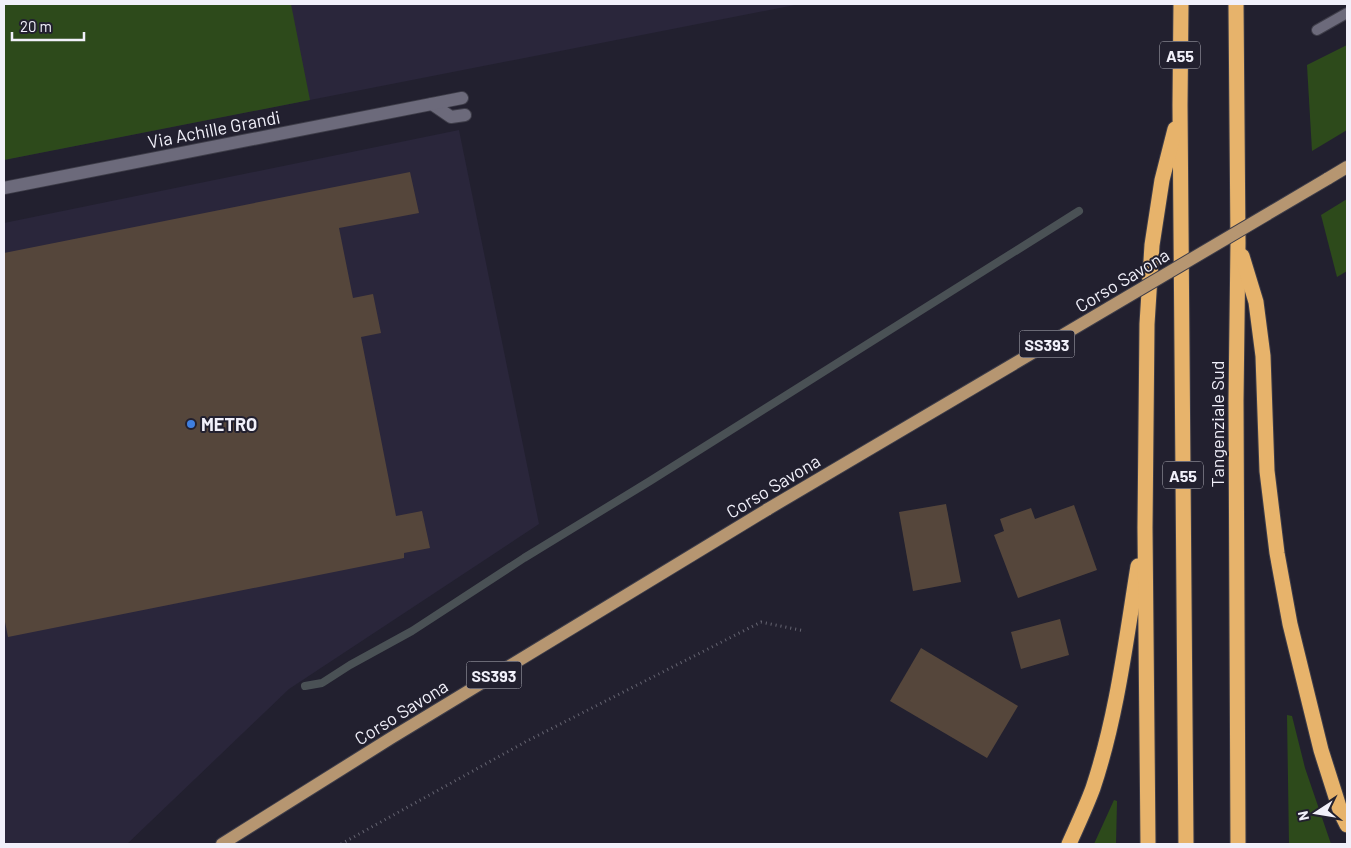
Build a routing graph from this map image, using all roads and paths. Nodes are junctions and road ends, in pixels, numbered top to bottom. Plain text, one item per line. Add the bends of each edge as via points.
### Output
1 (1181, 4) edge
2 (1236, 4) edge
3 (1347, 13) edge
4 (1317, 30) dead end
5 (462, 98) dead end
6 (432, 104) junction
7 (1180, 105) junction
8 (465, 115) dead end
9 (1347, 167) edge
10 (4, 188) edge
11 (1238, 243) junction
12 (1145, 528) junction
13 (805, 631) dead end
14 (1347, 826) edge
15 (222, 844) edge
16 (341, 844) edge
17 (1069, 844) edge
18 (1148, 844) edge
19 (1186, 844) edge
20 (1238, 844) edge

1 - 7 highway, Tangenziale Sud / A55
2 - 11 highway, Tangenziale Sud
3 - 4 lane
5 - 6 street, Via Achille Grandi
6 - 8 street via 451,117
6 - 10 street, Via Achille Grandi
7 - 12 highway via 1162,180 1152,245 1147,324
7 - 19 highway, Tangenziale Sud / A55
9 - 15 main road, Corso Savona / SS393, bridge via 768,509
11 - 14 highway via 1256,302 1264,356 1267,471 1290,624 1320,750
11 - 20 highway, Tangenziale Sud
12 - 17 highway via 1107,741 1092,789
12 - 18 highway
13 - 16 path via 761,622 527,741

